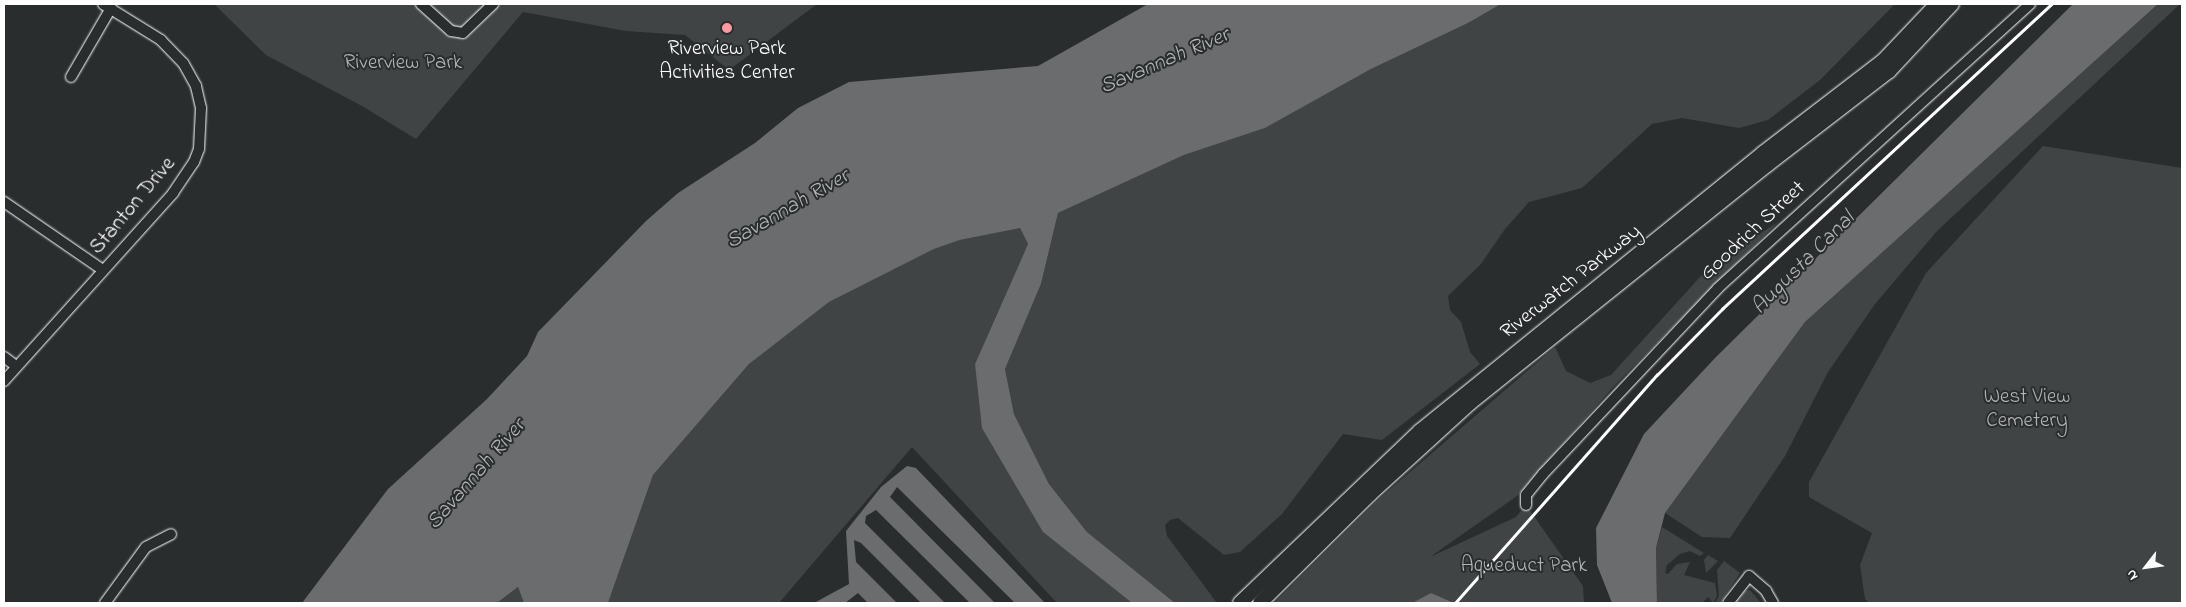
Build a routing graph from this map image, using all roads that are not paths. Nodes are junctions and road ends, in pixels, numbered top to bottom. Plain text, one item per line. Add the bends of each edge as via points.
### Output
1 (421, 4) edge
2 (494, 4) edge
3 (1937, 4) edge
4 (1952, 4) edge
5 (2030, 4) edge
6 (107, 6) edge
7 (71, 77) dead end
8 (4, 202) edge
9 (103, 270) junction
10 (4, 357) edge
11 (16, 366) junction
12 (4, 381) edge
13 (1526, 505) dead end
14 (171, 534) dead end
15 (106, 603) edge
16 (1240, 603) edge
17 (1260, 603) edge
18 (1728, 603) edge
19 (1772, 603) edge

1 - 2 street via 451,31 463,34
3 - 16 main road, Riverwatch Parkway via 1883,61 1461,395 1344,500
4 - 17 main road, Riverwatch Parkway via 1889,71 1766,165 1470,403 1370,494
5 - 13 street, Goodrich Street via 1718,288 1543,474 1526,495
6 - 7 street
6 - 9 street, Stanton Drive via 161,40 183,63 196,86 202,128 199,149 186,176
8 - 9 street
9 - 11 street, Stanton Drive
10 - 11 street
11 - 12 street, Stanton Drive
14 - 15 street via 146,547
18 - 19 street via 1748,576 1766,591

